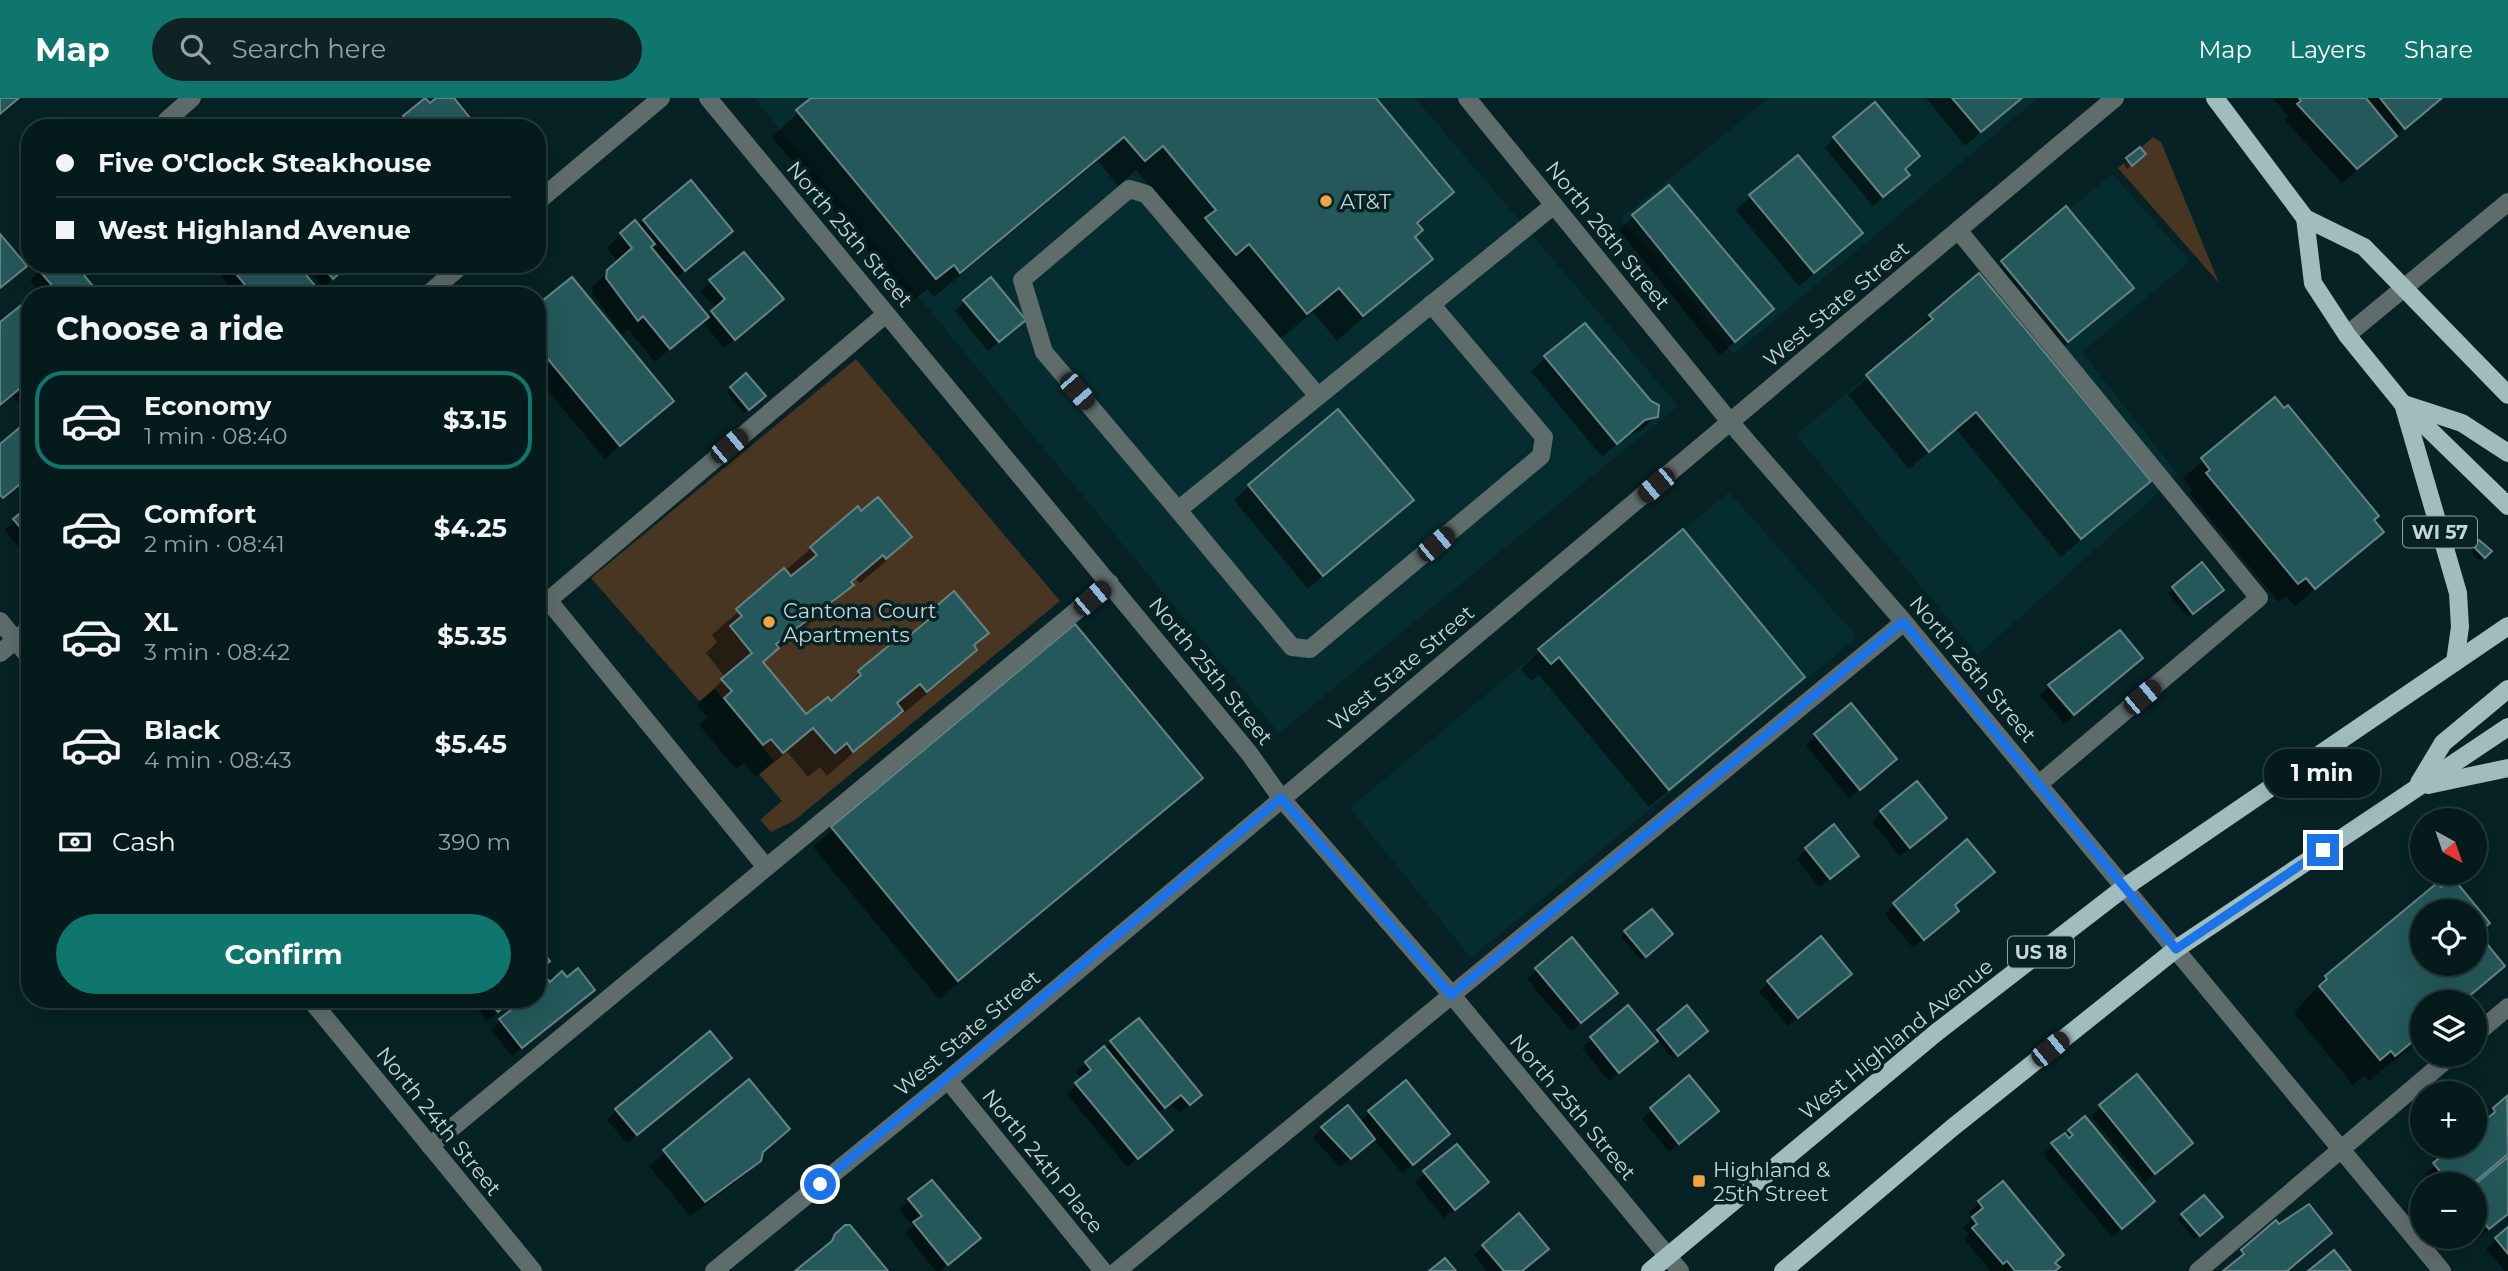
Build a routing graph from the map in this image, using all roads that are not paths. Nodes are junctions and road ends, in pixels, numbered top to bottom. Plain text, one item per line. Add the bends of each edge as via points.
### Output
1 (192, 98) edge
2 (661, 98) edge
3 (708, 98) edge
4 (1467, 98) edge
5 (2115, 98) edge
6 (2215, 98) edge
7 (168, 119) edge
8 (546, 194) edge
9 (2508, 202) edge
10 (1554, 205) junction
11 (2305, 218) junction
12 (1958, 230) junction
13 (453, 273) edge
14 (436, 287) edge
15 (2402, 289) junction
16 (1431, 304) junction
17 (886, 314) junction
18 (2347, 335) junction
19 (2508, 395) edge
20 (1318, 396) junction
21 (2403, 404) junction
22 (1731, 423) junction
23 (2508, 453) edge
24 (2508, 506) edge
25 (1178, 510) junction
26 (1110, 583) junction
27 (546, 602) edge
28 (546, 609) edge
29 (0, 621) edge
30 (1903, 622) junction
31 (2508, 626) edge
32 (21, 635) edge
33 (15, 640) junction
34 (21, 647) edge
35 (0, 653) edge
36 (2455, 662) junction
37 (2508, 689) edge
38 (2508, 727) edge
39 (2508, 768) edge
40 (2039, 785) junction
41 (2416, 788) junction
42 (1281, 798) junction
43 (765, 866) junction
44 (2125, 887) junction
45 (2176, 949) junction
46 (1451, 995) junction
47 (2508, 1007) edge
48 (317, 1008) edge
49 (2487, 1025) edge
50 (2438, 1067) edge
51 (948, 1080) junction
52 (430, 1146) junction
53 (2341, 1149) junction
54 (1667, 1256) junction
55 (533, 1271) edge
56 (714, 1271) edge
57 (1103, 1271) edge
58 (1117, 1271) edge
59 (1650, 1271) edge
60 (1680, 1271) edge
61 (1783, 1271) edge
62 (2198, 1271) edge
63 (2442, 1271) edge

1 - 7 street
2 - 8 street
3 - 17 street, North 25th Street
4 - 10 street, North 26th Street
5 - 12 street, West State Street
6 - 11 main road, WI 57
9 - 15 street
10 - 16 street
10 - 22 street, North 26th Street
11 - 15 main road, WI 57 via 2364,247
11 - 18 main road, WI 57 via 2313,282
12 - 22 street, West State Street
12 - 40 street via 2259,598
13 - 14 street
15 - 18 street
15 - 19 main road, WI 57
16 - 20 street
16 - 25 street via 1544,437 1541,456 1310,649 1292,647
17 - 26 street, North 25th Street
17 - 27 street
18 - 21 main road, WI 57
20 - 25 street
20 - 25 street via 1146,194 1129,189 1022,279 1044,352
21 - 23 main road via 2462,423
21 - 24 main road
21 - 36 main road, WI 57 via 2458,593
22 - 30 street, North 26th Street
22 - 42 street, West State Street
26 - 42 street, North 25th Street
26 - 43 street
28 - 43 street
29 - 33 street
30 - 40 street, North 26th Street
30 - 46 street
31 - 36 main road, US 18
32 - 33 street
33 - 34 street
33 - 35 street
36 - 44 main road, West Highland Avenue / US 18
37 - 41 main road via 2444,743
38 - 41 main road
39 - 41 main road
40 - 44 street, North 26th Street
41 - 45 main road
42 - 46 street, North 25th Street
42 - 51 street, West State Street
43 - 52 street
44 - 45 street, North 26th Street
44 - 54 main road, West Highland Avenue / US 18 via 1937,1032
45 - 53 street, North 26th Street
45 - 61 main road via 1952,1128
46 - 54 street, North 25th Street
46 - 58 street
47 - 49 street
48 - 52 street, North 24th Street
50 - 53 street
51 - 56 street, West State Street
51 - 57 street, North 24th Place
52 - 55 street, North 24th Street
53 - 62 street
53 - 63 street, North 26th Street
54 - 59 main road, West Highland Avenue / US 18
54 - 60 street, North 25th Street

